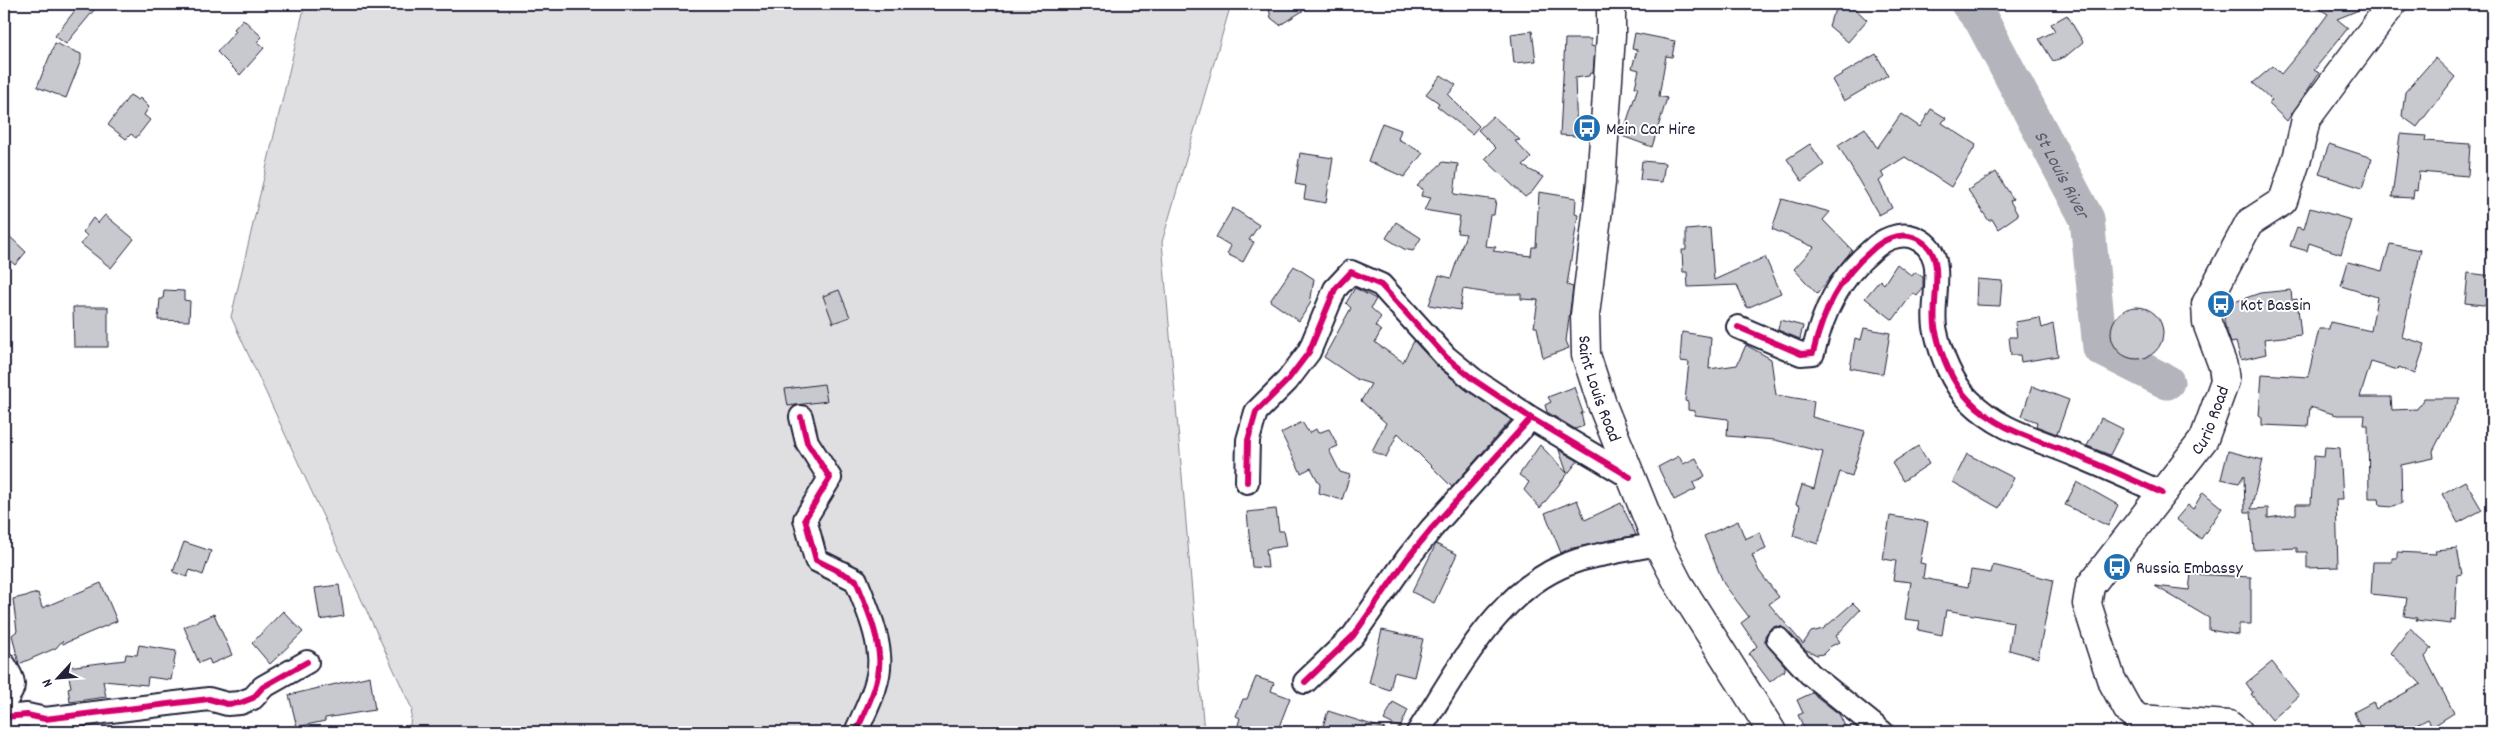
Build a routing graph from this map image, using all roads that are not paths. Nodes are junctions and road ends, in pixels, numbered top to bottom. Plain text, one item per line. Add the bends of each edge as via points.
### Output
1 (1611, 4) edge
2 (2392, 4) edge
3 (1738, 327) dead end
4 (801, 417) dead end
5 (1531, 418) junction
6 (1630, 477) junction
7 (1248, 482) dead end
8 (2162, 493) junction
9 (1658, 544) junction
10 (1778, 639) dead end
11 (307, 662) dead end
12 (4, 664) edge
13 (1305, 682) dead end
14 (4, 702) edge
15 (4, 717) edge
16 (856, 732) edge
17 (1418, 732) edge
18 (1772, 732) edge
19 (1882, 732) edge
20 (2238, 732) edge

1 - 6 main road, Saint Louis Road via 1601,183 1585,315 1586,355
2 - 8 main road, Curio Road via 2306,120 2282,200 2248,223 2206,304 2207,323 2223,366 2225,381 2204,438
3 - 8 street via 1800,354 1813,353 1826,309 1856,264 1877,245 1892,237 1907,235 1920,239 1930,249 1937,264 1935,331 1954,380 1968,399 1991,419 2020,436 2074,454
4 - 16 street via 807,442 830,478 805,519 816,560 856,580 879,656 874,689
5 - 6 street
5 - 7 street via 1446,357 1381,285 1351,272 1335,289 1309,352 1287,382 1256,412 1248,440
5 - 13 street via 1432,528 1353,636
6 - 9 main road, Saint Louis Road
8 - 20 main road, Curio Road via 2090,586 2087,604 2111,679 2128,710 2139,719 2229,726
9 - 17 street via 1579,560 1549,573 1518,594 1478,639
9 - 18 main road, Saint Louis Road via 1678,583
10 - 19 street via 1810,674
11 - 15 street via 263,687 253,698 240,703 227,704 210,699 45,719 26,715
12 - 14 street via 13,680 12,693

